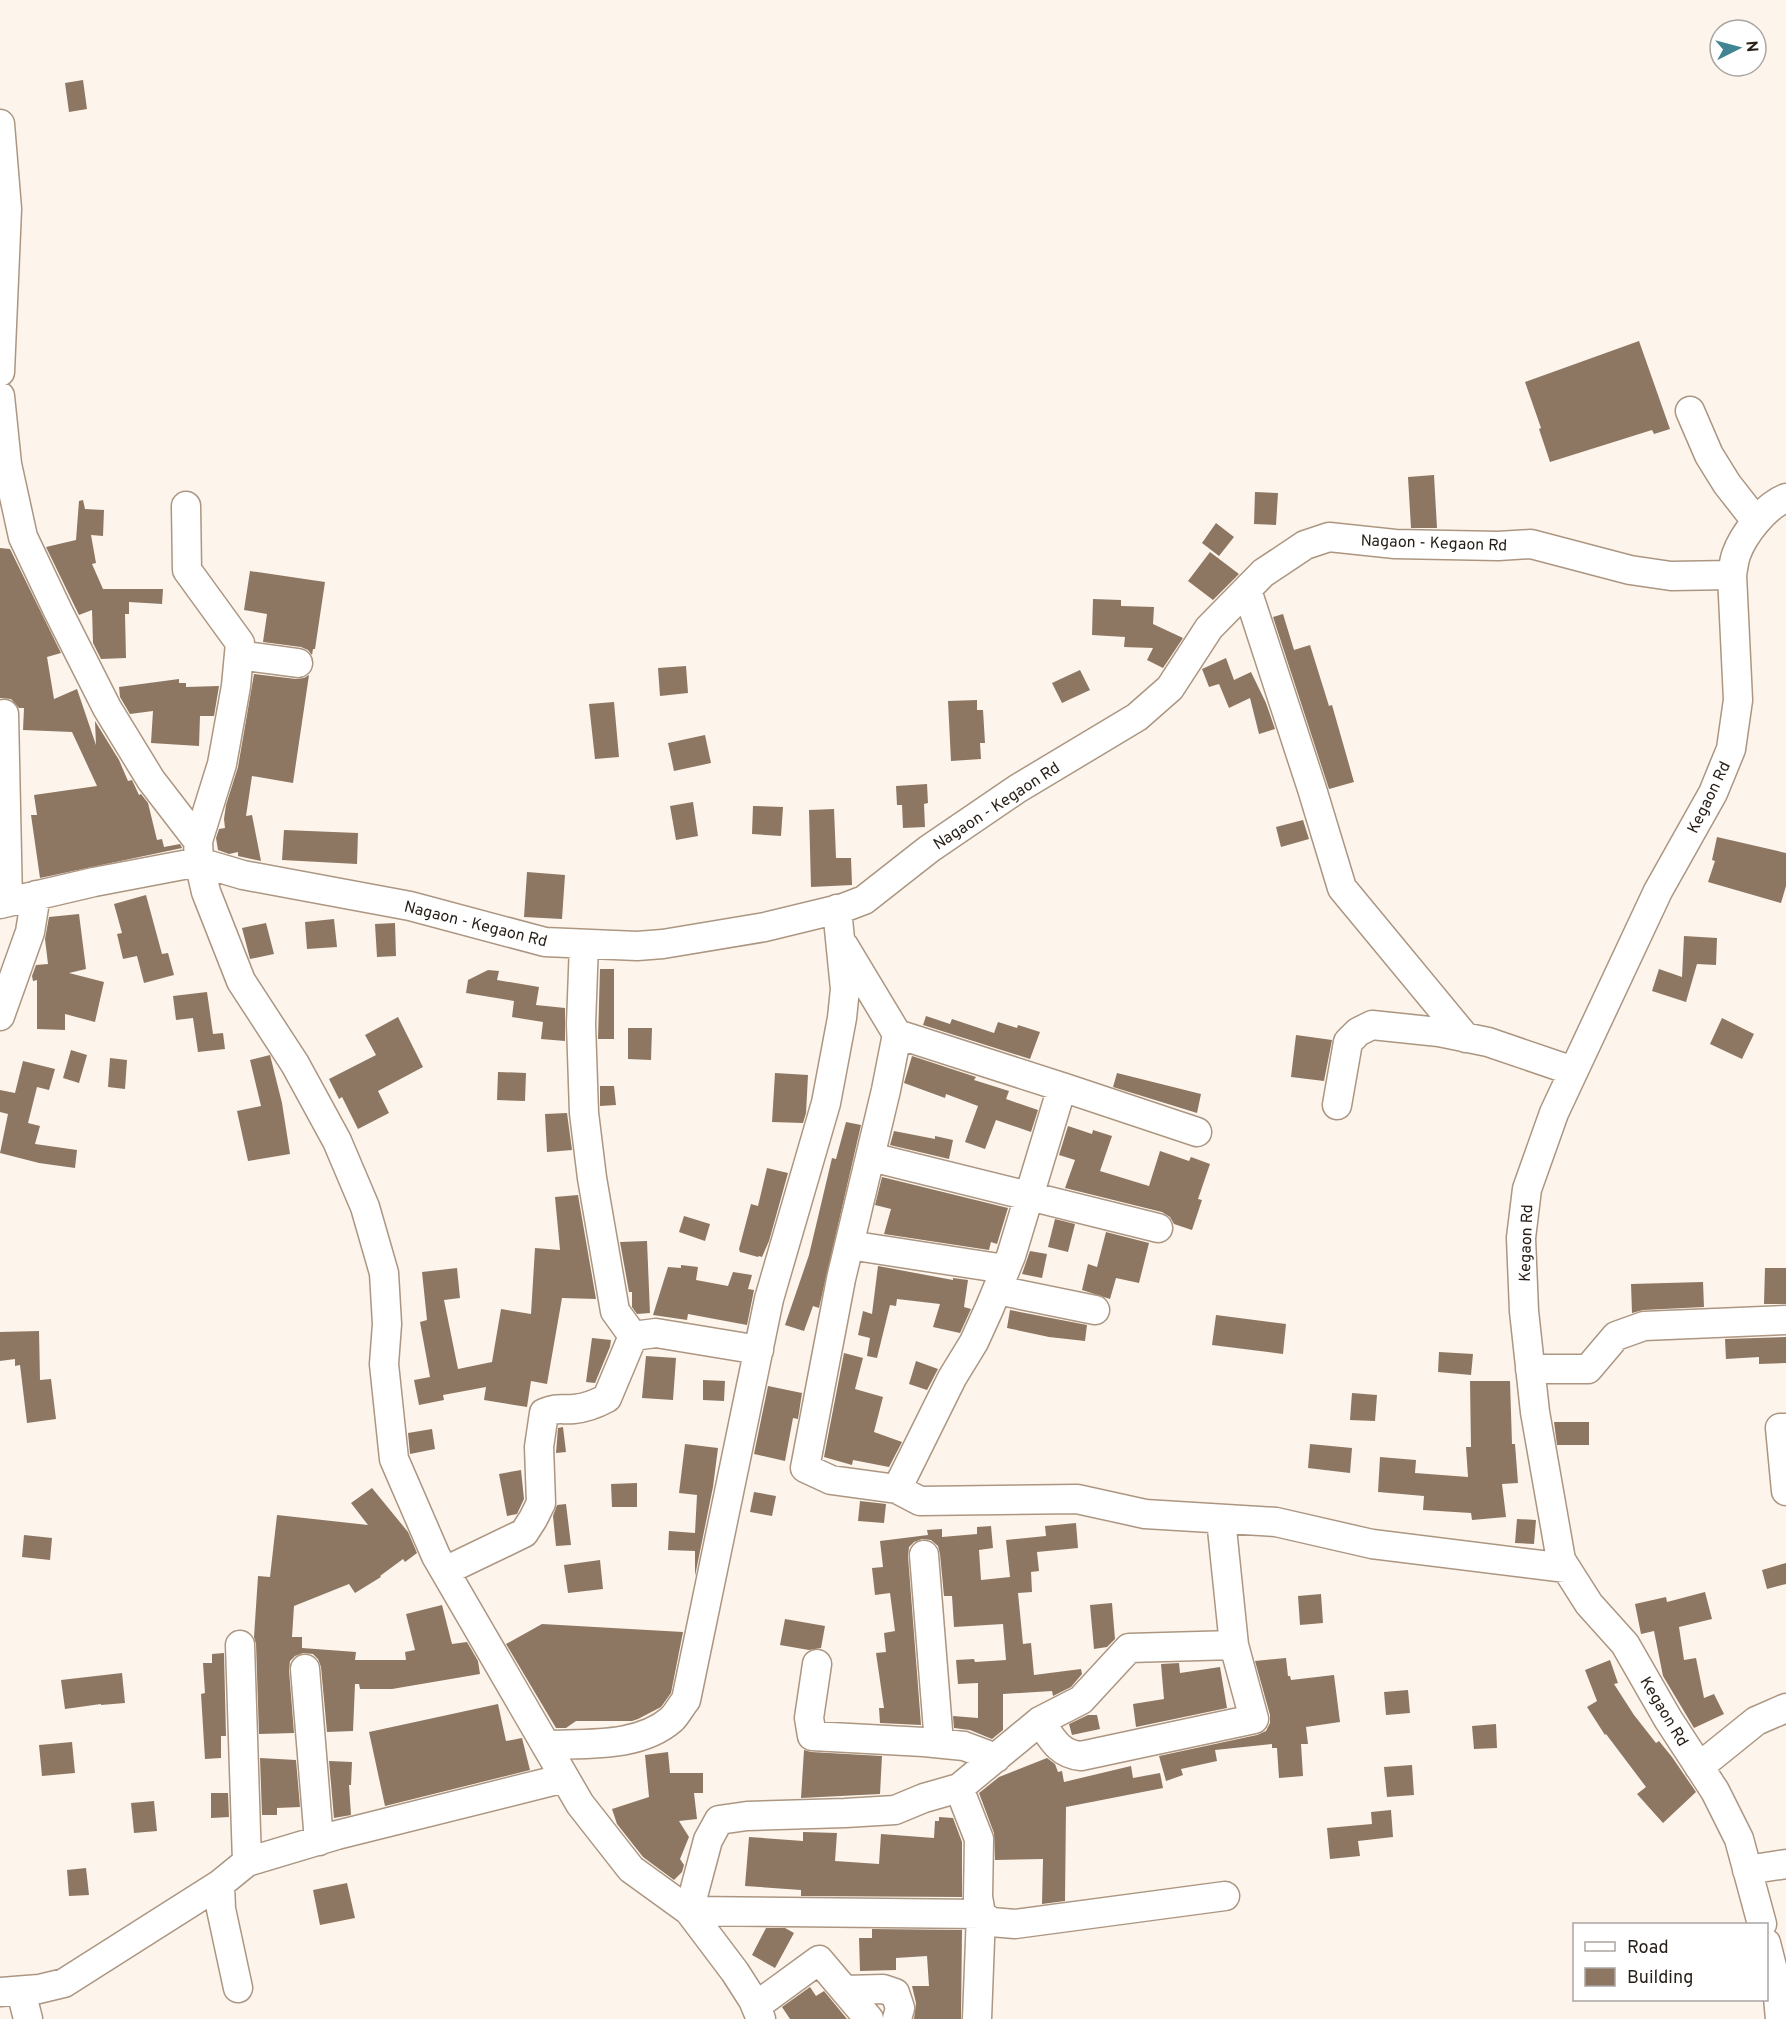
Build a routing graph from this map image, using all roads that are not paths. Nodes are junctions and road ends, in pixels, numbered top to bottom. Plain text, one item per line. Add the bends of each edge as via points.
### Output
1 (0, 124) edge
2 (0, 372) edge
3 (0, 396) edge
4 (1690, 411) dead end
5 (1786, 498) edge
6 (8, 506) edge
7 (186, 506) dead end
8 (1756, 520) junction
9 (1732, 575) junction
10 (1247, 590) junction
11 (239, 655) junction
12 (298, 663) dead end
13 (4, 714) dead end
14 (199, 851) junction
15 (36, 895) junction
16 (3, 901) edge
17 (837, 909) junction
18 (840, 940) junction
19 (584, 944) junction
20 (0, 1016) edge
21 (897, 1034) junction
22 (1466, 1038) junction
23 (1573, 1071) junction
24 (1062, 1087) junction
25 (1337, 1105) dead end
26 (1197, 1132) dead end
27 (871, 1157) junction
28 (1029, 1196) junction
29 (1158, 1228) dead end
30 (849, 1245) junction
31 (1001, 1280) junction
32 (1095, 1310) dead end
33 (1786, 1320) edge
34 (633, 1336) junction
35 (759, 1350) junction
36 (1530, 1369) junction
37 (1786, 1428) edge
38 (897, 1489) junction
39 (1786, 1491) edge
40 (1221, 1519) junction
41 (924, 1556) dead end
42 (1566, 1568) junction
43 (444, 1570) junction
44 (240, 1645) dead end
45 (1234, 1645) junction
46 (817, 1664) dead end
47 (305, 1669) dead end
48 (1786, 1708) edge
49 (1040, 1721) junction
50 (939, 1743) junction
51 (546, 1745) junction
52 (996, 1758) junction
53 (1699, 1767) junction
54 (565, 1778) junction
55 (959, 1788) junction
56 (319, 1841) junction
57 (247, 1863) junction
58 (1786, 1863) edge
59 (1747, 1870) junction
60 (220, 1884) junction
61 (1226, 1896) dead end
62 (689, 1911) junction
63 (981, 1914) junction
64 (1762, 1923) edge
65 (1768, 1947) edge
66 (238, 1988) dead end
67 (844, 1990) junction
68 (10, 1991) edge
69 (759, 2013) edge
70 (28, 2019) edge
71 (869, 2019) edge
72 (897, 2019) edge
73 (977, 2019) edge
74 (1780, 2019) edge

1 - 2 street via 7,209
3 - 6 street
4 - 8 street via 1709,456
5 - 8 street, Kegaon Rd
6 - 14 street via 107,708
7 - 11 street via 187,570 240,643
8 - 9 street, Kegaon Rd via 1736,555
9 - 10 street, Nagaon - Kegaon Rd via 1671,576 1630,570 1531,544 1395,544 1329,537 1305,545 1263,573
9 - 23 street, Kegaon Rd via 1738,700 1731,749 1713,793 1658,891
10 - 17 street, Nagaon - Kegaon Rd via 1209,628 1170,688 1137,717 1017,789 929,849 864,900
10 - 22 street via 1342,888
11 - 12 street
11 - 14 street via 222,764
13 - 16 street
14 - 15 street
14 - 19 street, Nagaon - Kegaon Rd via 243,875 410,906 545,942
14 - 43 street via 206,892 241,981 296,1064 337,1141 365,1208 384,1273 384,1364 394,1460
15 - 16 street
15 - 20 street via 30,932
17 - 18 street
17 - 19 street, Nagaon - Kegaon Rd via 765,927 663,944
18 - 21 street
18 - 35 street via 842,1018 826,1103 769,1299
19 - 34 street via 584,1113 592,1178 615,1311
21 - 24 street
21 - 27 street
22 - 23 street
22 - 25 street via 1372,1025 1358,1032 1348,1042
23 - 36 street, Kegaon Rd via 1527,1189 1521,1238
24 - 26 street
24 - 28 street
27 - 28 street
27 - 30 street
28 - 29 street
28 - 31 street
30 - 31 street
30 - 38 street via 805,1468 831,1480
31 - 32 street
31 - 38 street via 974,1342 951,1378
33 - 36 street via 1644,1326 1616,1336 1588,1369
34 - 35 street via 656,1333
34 - 43 street via 607,1398 594,1405 544,1413 539,1447 541,1503 524,1533
35 - 51 street via 686,1700 673,1718 658,1729 634,1738
36 - 42 street, Kegaon Rd via 1550,1506
37 - 39 street via 1780,1428
38 - 40 street via 920,1501 1077,1499 1145,1514
40 - 42 street via 1276,1522 1372,1544
40 - 45 street
41 - 50 street
42 - 53 street, Kegaon Rd via 1589,1604 1625,1644
43 - 51 street
44 - 57 street
45 - 49 street via 1129,1648 1081,1700
45 - 49 street via 1254,1719 1081,1756 1069,1755
46 - 50 street via 809,1718 812,1736
47 - 56 street
48 - 53 street via 1756,1721
49 - 52 street
50 - 52 street via 964,1746
51 - 54 street
52 - 55 street
53 - 59 street, Kegaon Rd via 1739,1839
54 - 56 street
54 - 62 street via 580,1804 631,1869
55 - 62 street via 895,1810 719,1820 708,1840
55 - 63 street via 979,1839
56 - 57 street
57 - 60 street
58 - 59 street
59 - 64 street, Kegaon Rd
60 - 66 street via 221,1909
60 - 68 street via 64,1983
61 - 63 street via 1015,1924 991,1922
62 - 63 street
62 - 69 street via 735,1972
63 - 73 street
65 - 74 street
67 - 69 street via 819,1960
67 - 71 street
67 - 72 street via 883,1989 895,1993 900,2008
68 - 70 street

